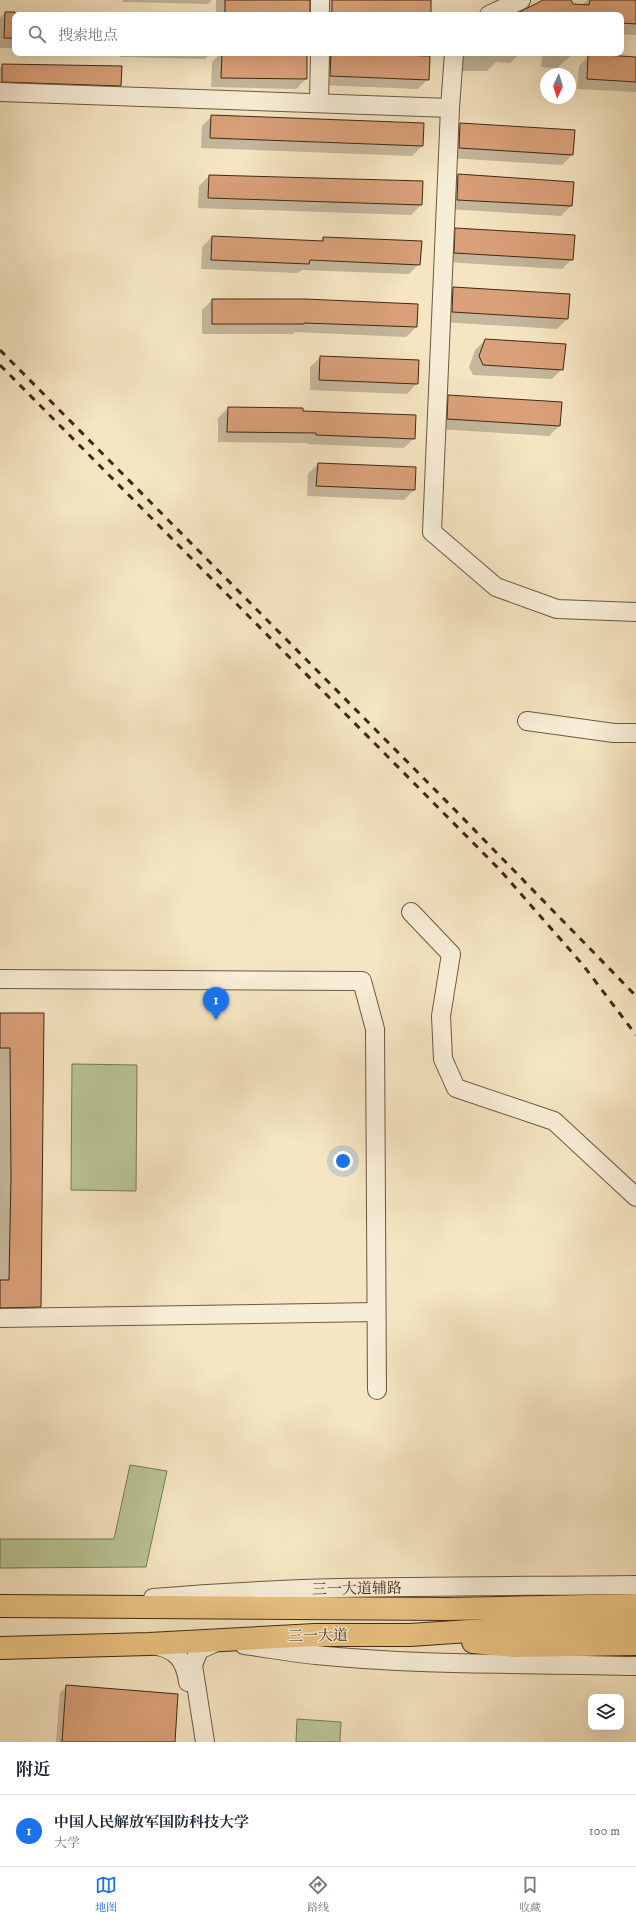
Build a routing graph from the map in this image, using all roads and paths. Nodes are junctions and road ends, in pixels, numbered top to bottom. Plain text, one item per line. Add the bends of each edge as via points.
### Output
1 (320, 0) edge
2 (521, 0) edge
3 (320, 12) edge
4 (495, 12) edge
5 (320, 56) edge
6 (454, 56) edge
7 (0, 92) edge
8 (319, 103) junction
9 (450, 108) junction
10 (636, 612) edge
11 (527, 721) dead end
12 (636, 733) edge
13 (411, 912) dead end
14 (0, 979) edge
15 (636, 1197) edge
16 (376, 1312) junction
17 (0, 1318) edge
18 (377, 1390) dead end
19 (636, 1585) edge
20 (78, 1605) junction
21 (636, 1605) edge
22 (0, 1606) edge
23 (636, 1626) edge
24 (410, 1635) junction
25 (217, 1641) junction
26 (149, 1644) junction
27 (636, 1644) edge
28 (0, 1648) edge
29 (636, 1666) edge
30 (198, 1742) edge
31 (205, 1742) edge

1 - 3 street
2 - 4 street
5 - 8 street
6 - 9 street
7 - 8 street
8 - 9 street
9 - 10 street via 432,532 496,587 557,609
11 - 12 street via 614,733
13 - 15 street via 451,954 441,1016 442,1052 456,1088 554,1121
14 - 16 street via 362,981 375,1029
16 - 17 street
16 - 18 street
19 - 20 street, 三一大道辅路 via 320,1589 209,1593
20 - 21 highway, 三一大道 via 448,1609
20 - 22 highway, 三一大道
23 - 24 highway, 三一大道 via 514,1628
24 - 25 highway, 三一大道 via 315,1635
24 - 27 highway via 514,1646
25 - 26 highway, 三一大道
25 - 29 street via 372,1660
25 - 31 street via 199,1650 193,1665
26 - 28 highway, 三一大道
26 - 30 street via 168,1649 181,1659 185,1666

